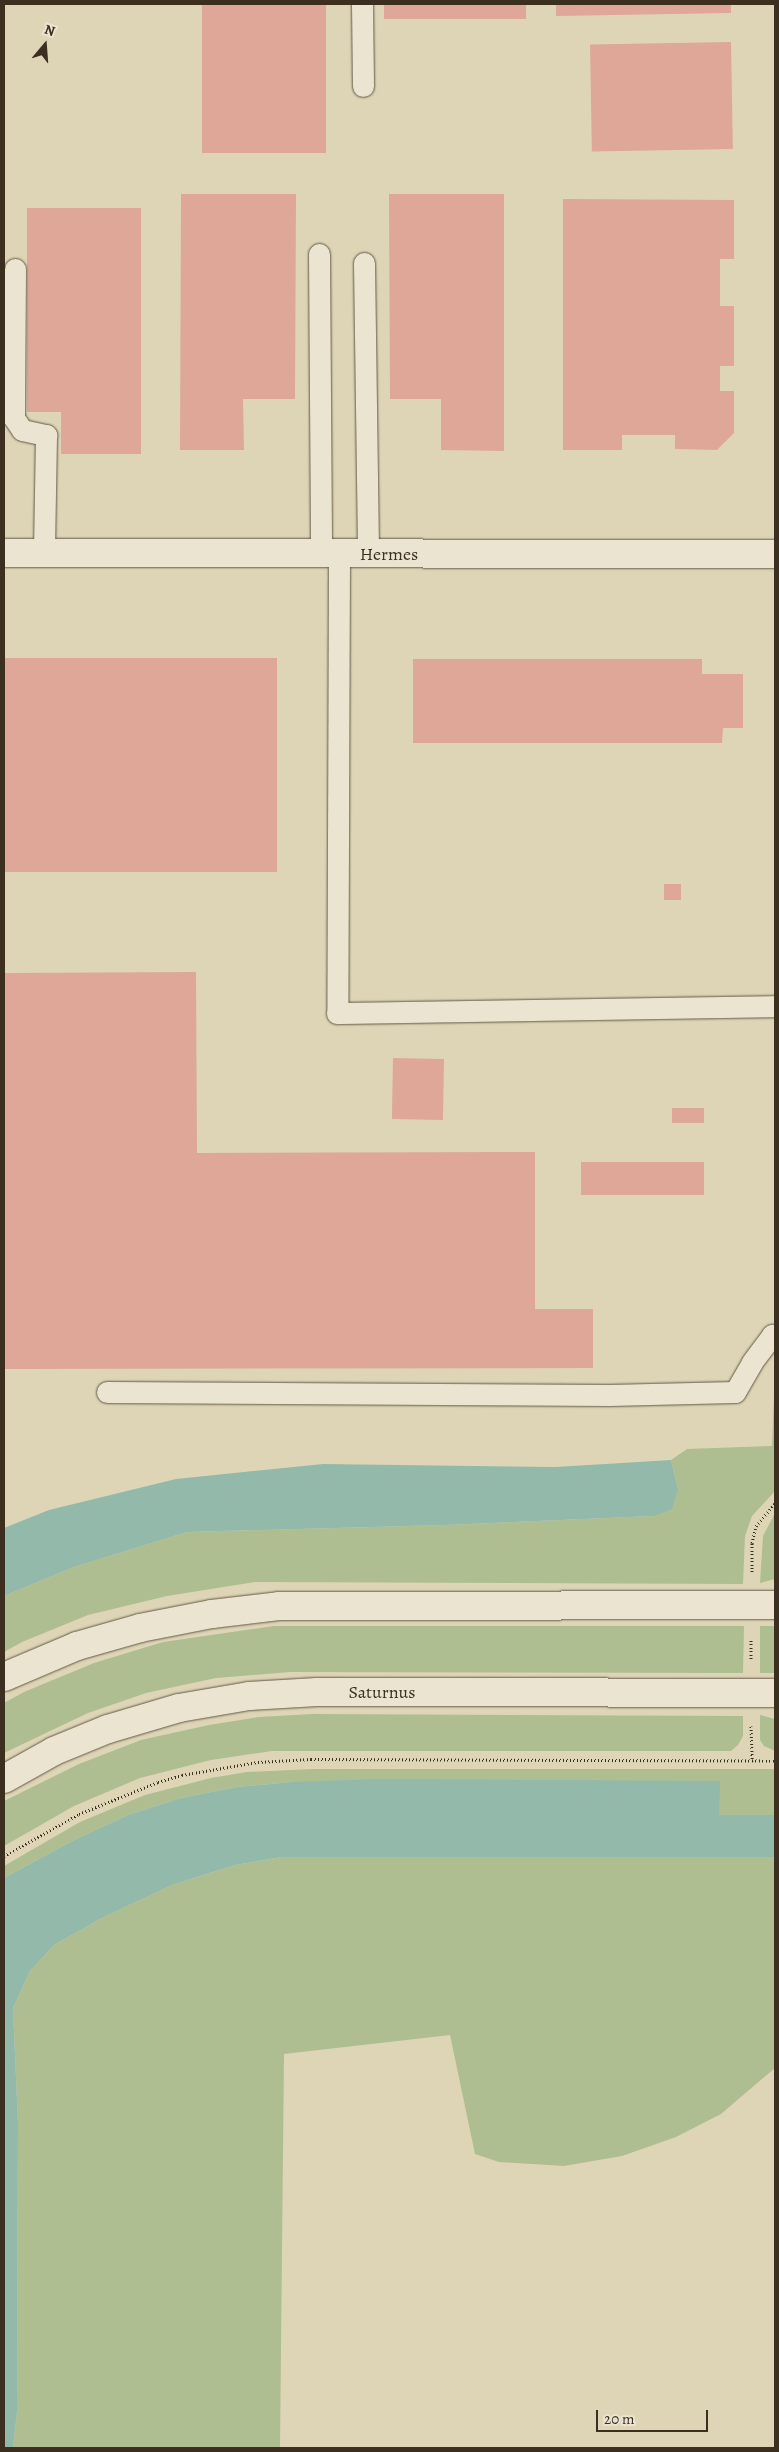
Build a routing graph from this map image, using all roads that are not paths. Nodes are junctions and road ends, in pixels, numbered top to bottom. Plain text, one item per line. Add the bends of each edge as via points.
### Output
1 (362, 4) edge
2 (364, 86) dead end
3 (319, 254) dead end
4 (364, 263) dead end
5 (16, 269) dead end
6 (4, 554) edge
7 (44, 554) junction
8 (330, 554) junction
9 (368, 554) junction
10 (775, 554) edge
11 (775, 1006) edge
12 (775, 1336) edge
13 (106, 1392) dead end
14 (775, 1605) edge
15 (4, 1677) edge
16 (775, 1693) edge
17 (4, 1779) edge

1 - 2 lane
3 - 8 lane
4 - 9 lane
5 - 7 lane via 14,418 22,430 46,435
6 - 7 main road, Hermes
7 - 8 main road, Hermes
8 - 9 main road, Hermes
8 - 11 lane via 337,1013
9 - 10 main road, Hermes
12 - 13 lane via 772,1335 752,1362 735,1392 609,1395
14 - 15 main road via 279,1606 212,1614 140,1628 77,1646
16 - 17 main road, Saturnus via 317,1692 249,1696 178,1708 108,1729 54,1751

